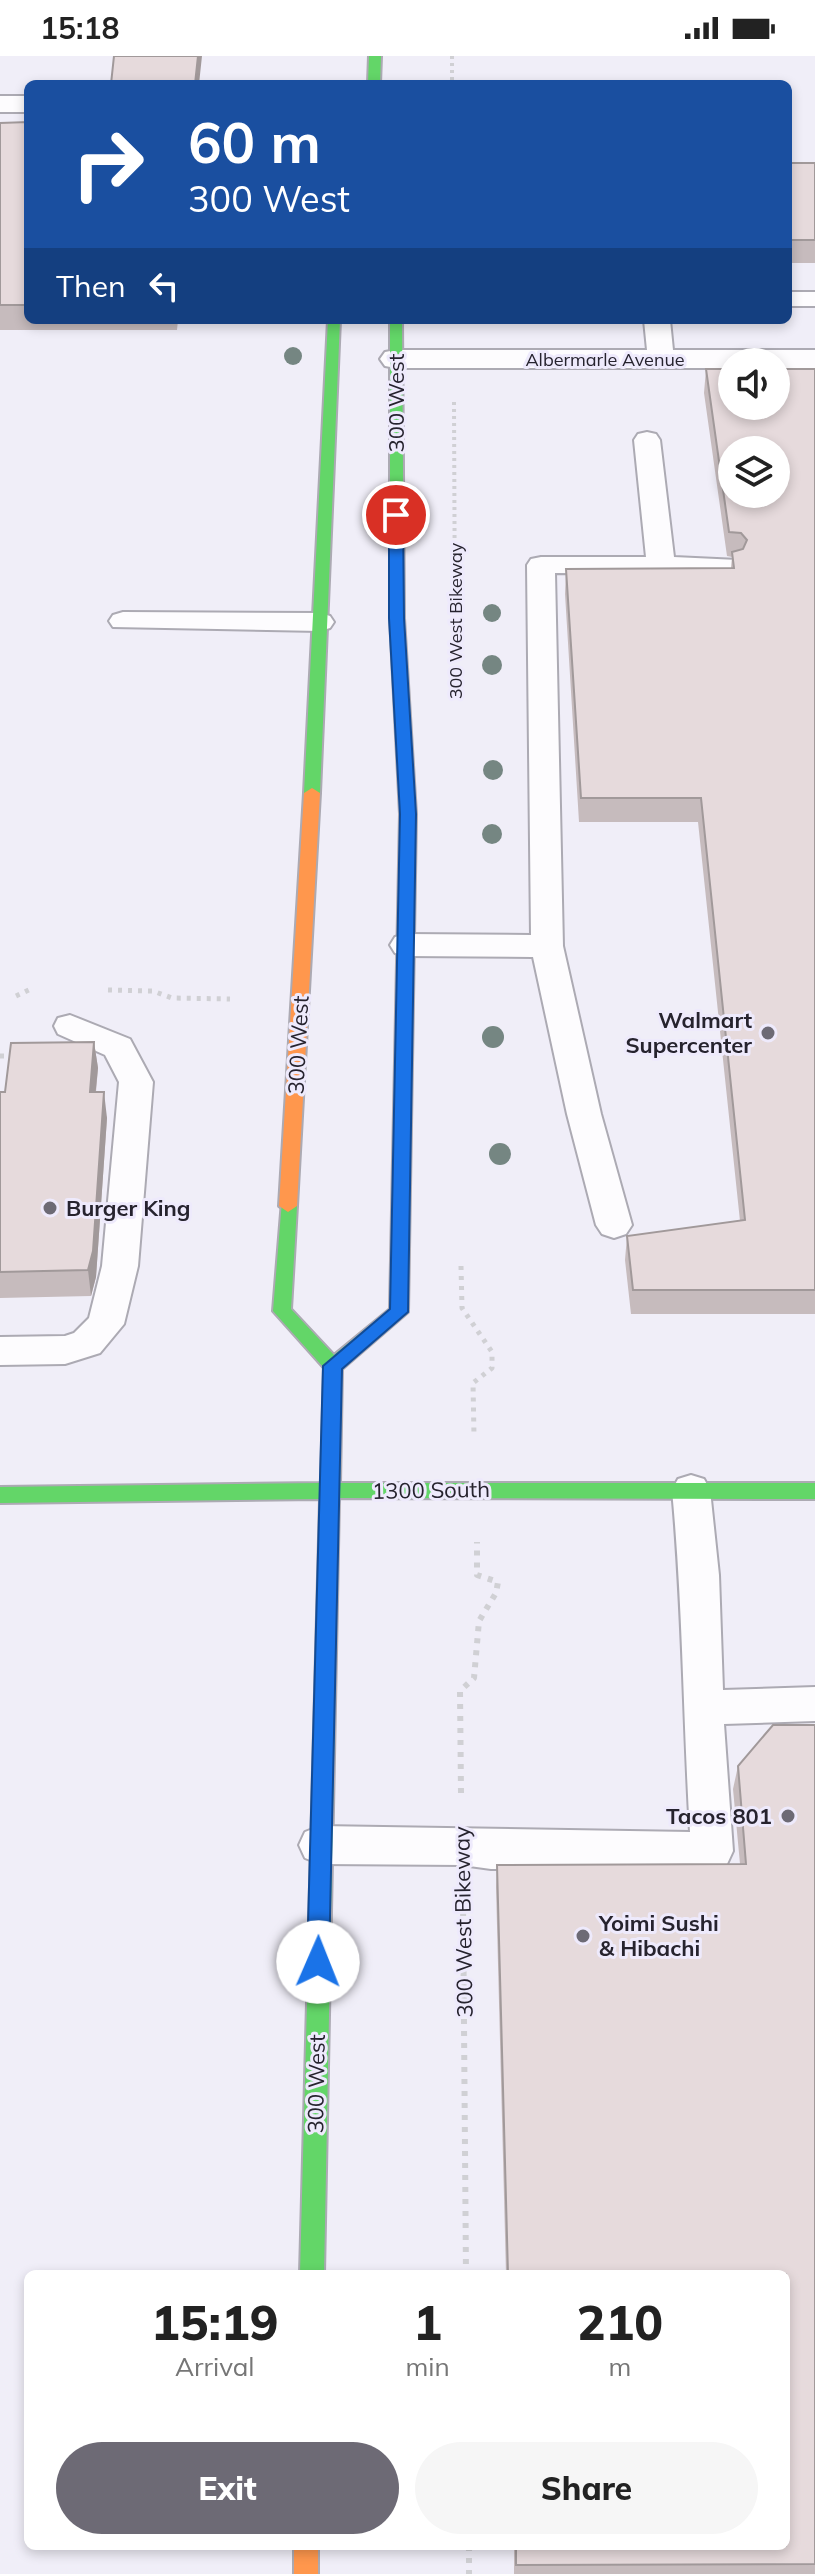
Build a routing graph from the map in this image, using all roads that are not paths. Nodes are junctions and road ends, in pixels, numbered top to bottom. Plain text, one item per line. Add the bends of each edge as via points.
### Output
1 (375, 56) edge
2 (374, 80) edge
3 (0, 104) edge
4 (24, 104) edge
5 (792, 299) edge
6 (815, 299) edge
7 (334, 324) edge
8 (396, 324) edge
9 (657, 324) edge
10 (396, 359) junction
11 (815, 359) edge
12 (661, 360) junction
13 (647, 440) dead end
14 (661, 565) junction
15 (728, 566) edge
16 (123, 621) dead end
17 (320, 622) junction
18 (406, 945) junction
19 (547, 946) junction
20 (70, 1026) dead end
21 (614, 1225) dead end
22 (0, 1351) edge
23 (333, 1366) junction
24 (691, 1490) junction
25 (330, 1491) junction
26 (815, 1491) edge
27 (0, 1495) edge
28 (815, 1704) edge
29 (703, 1708) junction
30 (320, 1845) junction
31 (312, 2270) edge
32 (306, 2550) edge
33 (306, 2574) edge

1 - 2 main road
3 - 4 street
5 - 6 lane
7 - 17 main road, 300 West
8 - 10 main road, 300 West
9 - 12 lane
10 - 12 street, Albermarle Avenue
10 - 18 main road, 300 West via 397,618 408,814
11 - 12 street, Albermarle Avenue
13 - 14 lane
14 - 15 lane
14 - 19 lane via 541,565
16 - 17 lane
17 - 23 main road, 300 West via 282,1311
18 - 19 lane
18 - 23 main road, 300 West via 399,1312
19 - 21 lane
20 - 22 lane via 118,1047 136,1082 120,1266 106,1324 87,1343 65,1350
23 - 25 main road, 300 West
24 - 25 main road, 1300 South
24 - 26 main road, 1300 South
24 - 29 lane via 700,1575
25 - 27 main road, 1300 South
25 - 30 main road, 300 West
28 - 29 lane
29 - 30 lane via 712,1851
30 - 31 main road, 300 West
32 - 33 main road

